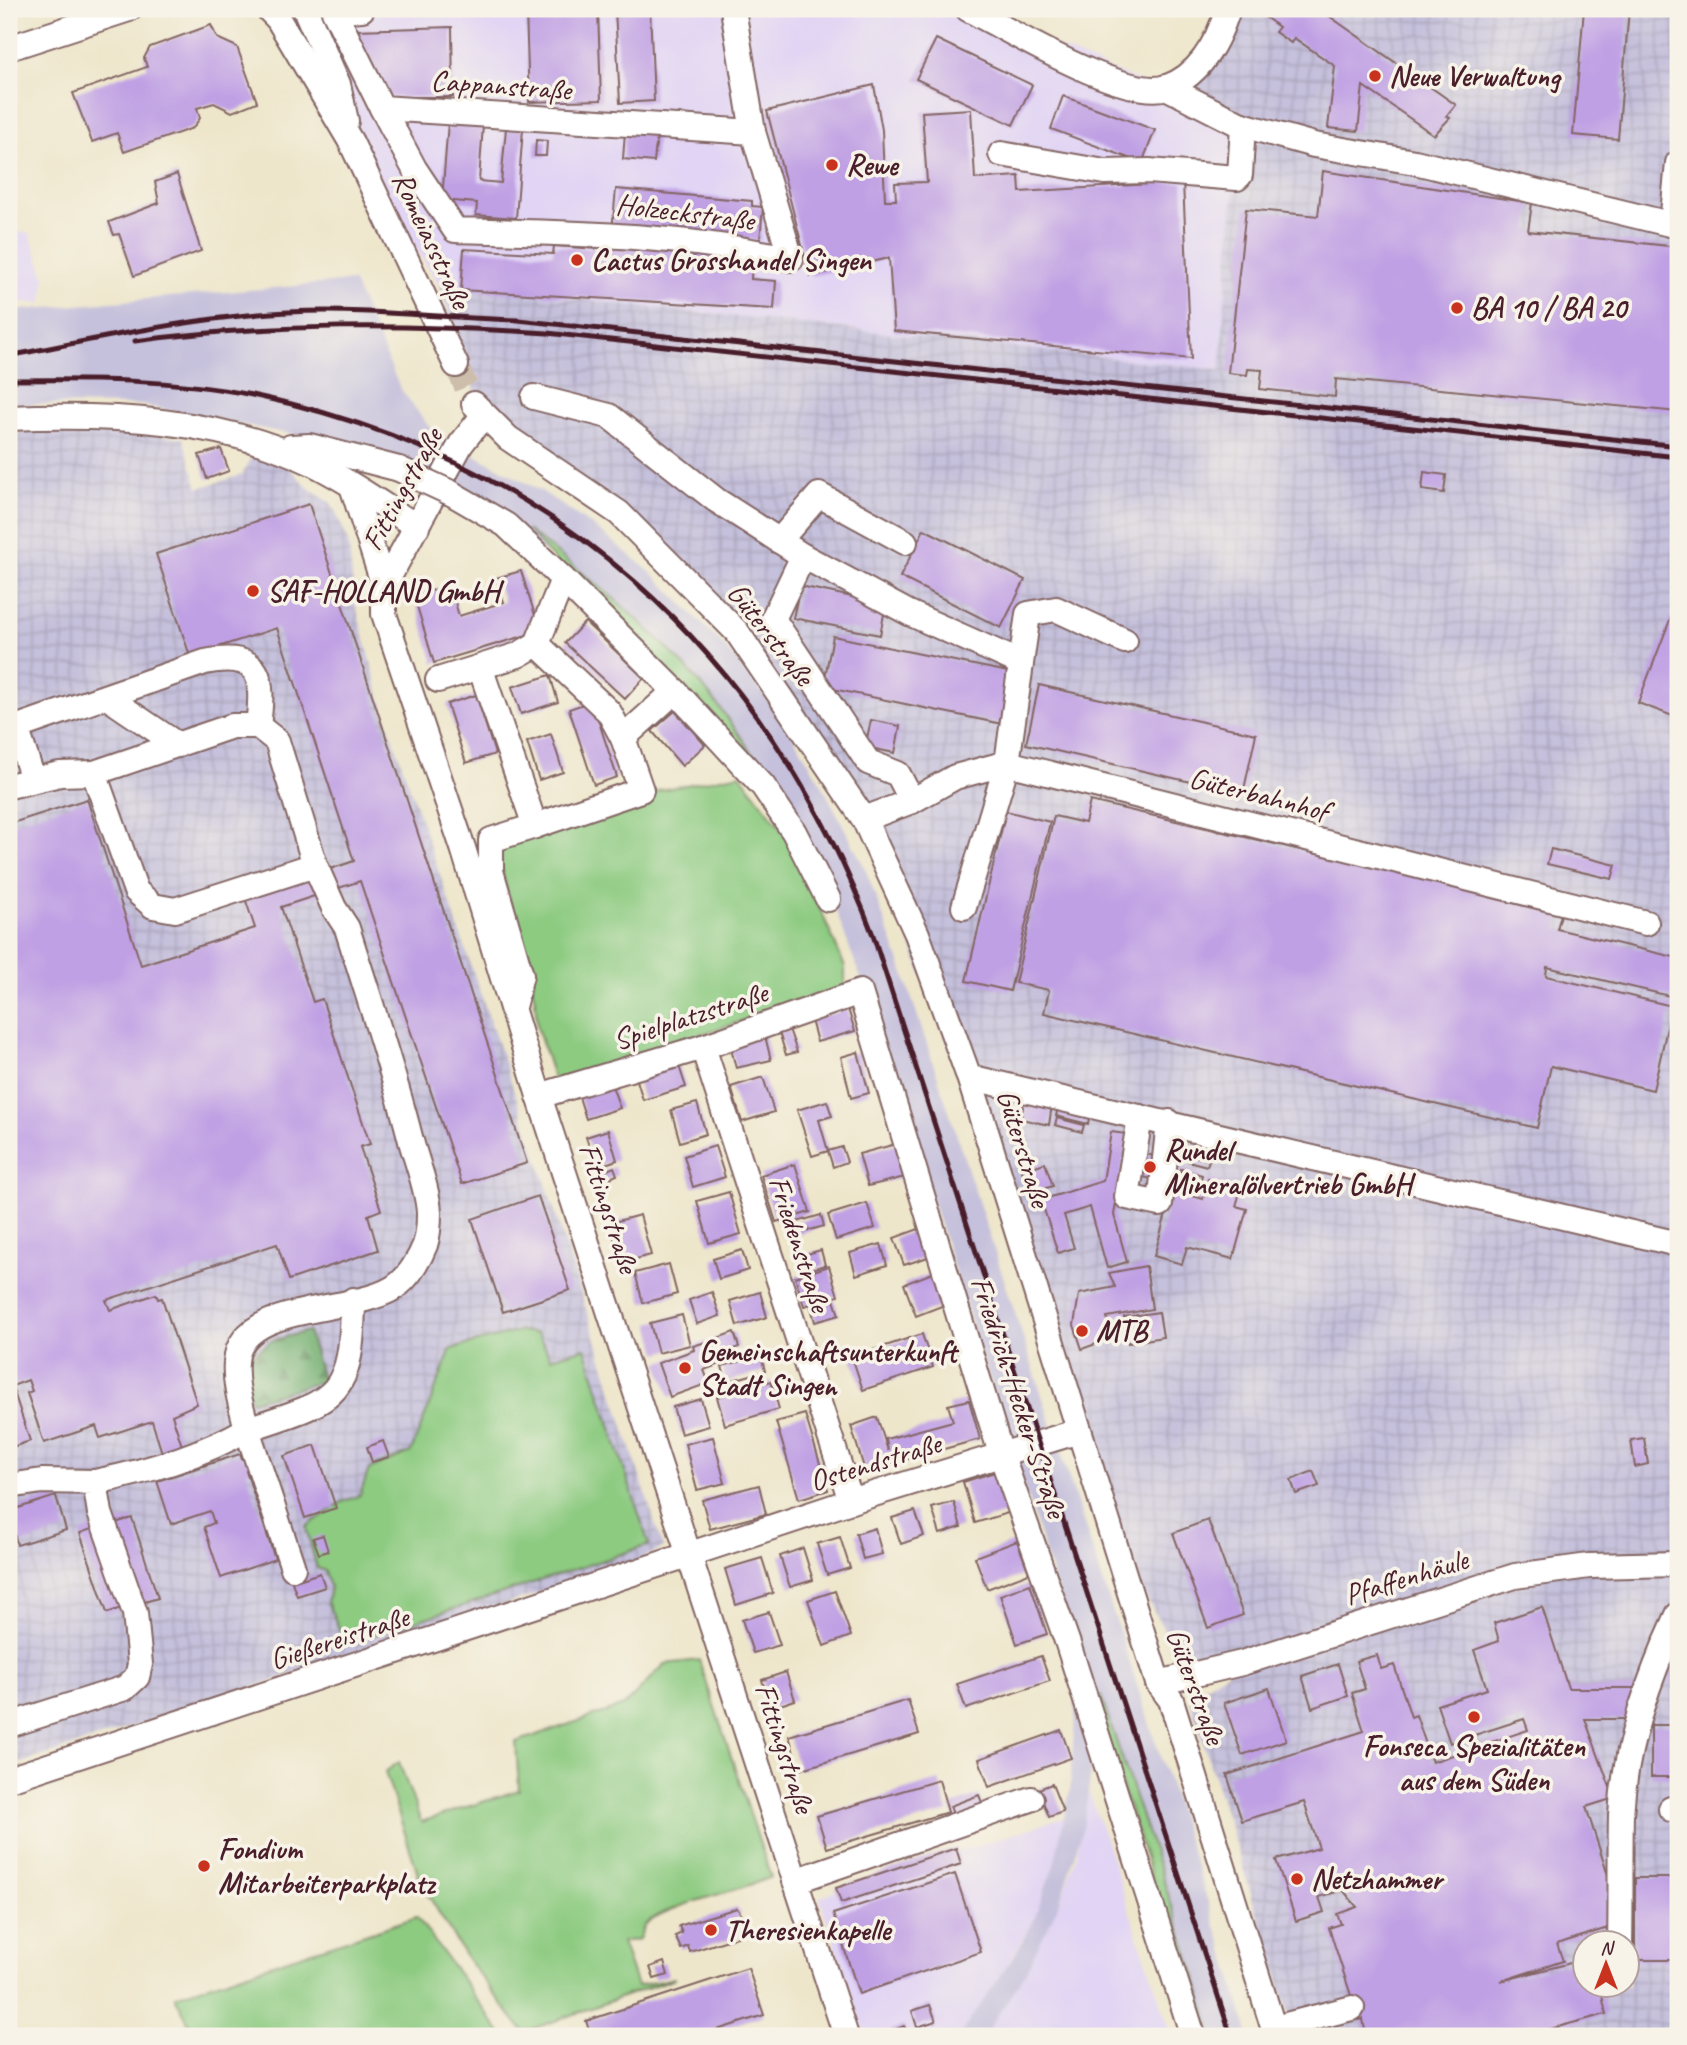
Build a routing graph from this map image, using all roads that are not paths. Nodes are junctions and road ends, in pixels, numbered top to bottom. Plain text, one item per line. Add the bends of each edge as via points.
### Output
1 (129, 9) edge
2 (268, 9) edge
3 (305, 9) edge
4 (362, 9) edge
5 (733, 9) edge
6 (968, 9) edge
7 (1228, 9) edge
8 (9, 48) edge
9 (1166, 87) junction
10 (382, 108) junction
11 (1243, 125) junction
12 (753, 132) junction
13 (351, 142) junction
14 (1001, 154) dead end
15 (1678, 163) edge
16 (1675, 225) edge
17 (456, 365) tunnel mouth
18 (534, 397) dead end
19 (478, 410) joint
20 (9, 418) edge
21 (273, 447) junction
22 (352, 486) junction
23 (417, 527) junction
24 (779, 541) junction
25 (905, 542) dead end
26 (803, 556) junction
27 (563, 579) junction
28 (384, 586) junction
29 (1125, 641) dead end
30 (537, 644) junction
31 (1021, 663) junction
32 (480, 667) junction
33 (438, 680) dead end
34 (675, 691) junction
35 (107, 697) junction
36 (258, 726) junction
37 (12, 729) edge
38 (624, 738) junction
39 (178, 745) junction
40 (1007, 763) junction
41 (94, 773) junction
42 (33, 779) junction
43 (9, 786) edge
44 (912, 801) junction
45 (864, 819) junction
46 (535, 826) junction
47 (315, 865) junction
48 (828, 899) dead end
49 (964, 908) dead end
50 (1646, 923) dead end
51 (860, 992) joint
52 (513, 1007) junction
53 (703, 1047) junction
54 (969, 1077) junction
55 (539, 1096) junction
56 (1140, 1116) junction
57 (1169, 1122) junction
58 (1678, 1244) edge
59 (353, 1300) junction
60 (247, 1429) junction
61 (1079, 1431) junction
62 (1002, 1457) junction
63 (96, 1482) junction
64 (9, 1486) edge
65 (851, 1501) junction
66 (690, 1557) junction
67 (1678, 1564) edge
68 (293, 1568) dead end
69 (1678, 1615) edge
70 (1158, 1683) junction
71 (9, 1725) edge
72 (9, 1779) edge
73 (1031, 1799) dead end
74 (795, 1881) junction
75 (1620, 1930) edge
76 (1352, 2008) dead end
77 (1275, 2032) edge
78 (846, 2036) edge
79 (1193, 2036) edge

1 - 8 street
2 - 13 street, Romeiasstraße
3 - 13 street, Romeiasstraße via 338,84
4 - 10 street via 334,11
5 - 12 street, Holzeckstraße
6 - 9 street via 1079,67 1132,86
7 - 9 street via 1221,31 1200,64
9 - 11 street
10 - 12 street, Cappanstraße
10 - 12 street, Holzeckstraße via 455,230 599,234 753,250 791,259
11 - 14 street via 1237,178 1105,172
11 - 16 street
13 - 17 street, Romeiasstraße
15 - 16 street
18 - 24 street via 609,416 716,500
19 - 23 street, Fittingstraße
19 - 45 street, Güterstraße via 508,438 619,513 737,632
20 - 21 street via 125,418 194,427
21 - 22 street
21 - 27 street, bridge via 310,446 399,469 506,525
22 - 23 street
22 - 28 street
23 - 28 street, Fittingstraße
24 - 25 street via 819,495
24 - 26 street
26 - 31 street via 909,612
26 - 44 street via 773,620 868,762 898,774
27 - 30 street
27 - 34 street
28 - 52 street, Fittingstraße via 384,614
29 - 31 street via 1056,609 1028,614
30 - 32 street
30 - 38 street via 609,712
31 - 40 street
32 - 33 street
32 - 46 street
34 - 38 street
34 - 48 street via 763,786 794,832
35 - 36 street via 205,662 246,661 258,673 263,688
35 - 37 street
35 - 39 street
36 - 39 street via 232,726
36 - 47 street via 277,741
37 - 42 street
38 - 46 street via 641,790
39 - 41 street
40 - 44 street, Güterbahnhof via 955,777
40 - 49 street
40 - 50 street, Güterbahnhof
41 - 42 street
41 - 47 street via 136,891 153,906 175,910
42 - 43 street
44 - 45 street, Güterbahnhof
45 - 54 street, Güterstraße via 917,934
46 - 52 street via 491,840 491,871 521,975
47 - 59 street via 347,928 399,1093 429,1212 425,1244 411,1270 397,1285
51 - 53 street, Spielplatzstraße
51 - 62 street, Friedrich-Hecker-Straße
52 - 55 street, Fittingstraße
53 - 55 street, Spielplatzstraße
53 - 65 street, Friedenstraße
54 - 56 street
54 - 61 street, Güterstraße
55 - 66 street, Fittingstraße
56 - 57 street
56 - 57 street via 1127,1197 1160,1204
57 - 58 street
59 - 60 street via 349,1365 340,1385 314,1407
59 - 60 street via 268,1322 241,1343 237,1382
60 - 63 street via 208,1449
60 - 68 street
61 - 62 street, Ostendstraße
61 - 70 street, Güterstraße
62 - 65 street, Ostendstraße
62 - 79 street, Friedrich-Hecker-Straße
63 - 64 street
63 - 71 street via 100,1513 135,1613 137,1677 125,1688
65 - 66 street, Ostendstraße
66 - 72 street, Gießereistraße
66 - 74 street, Fittingstraße
67 - 70 street, Pfaffenhäule via 1589,1566 1515,1576 1242,1663
69 - 75 street via 1650,1675 1631,1747 1622,1813
70 - 77 street, Güterstraße via 1171,1700
73 - 74 street
74 - 78 street, Fittingstraße
76 - 77 street

